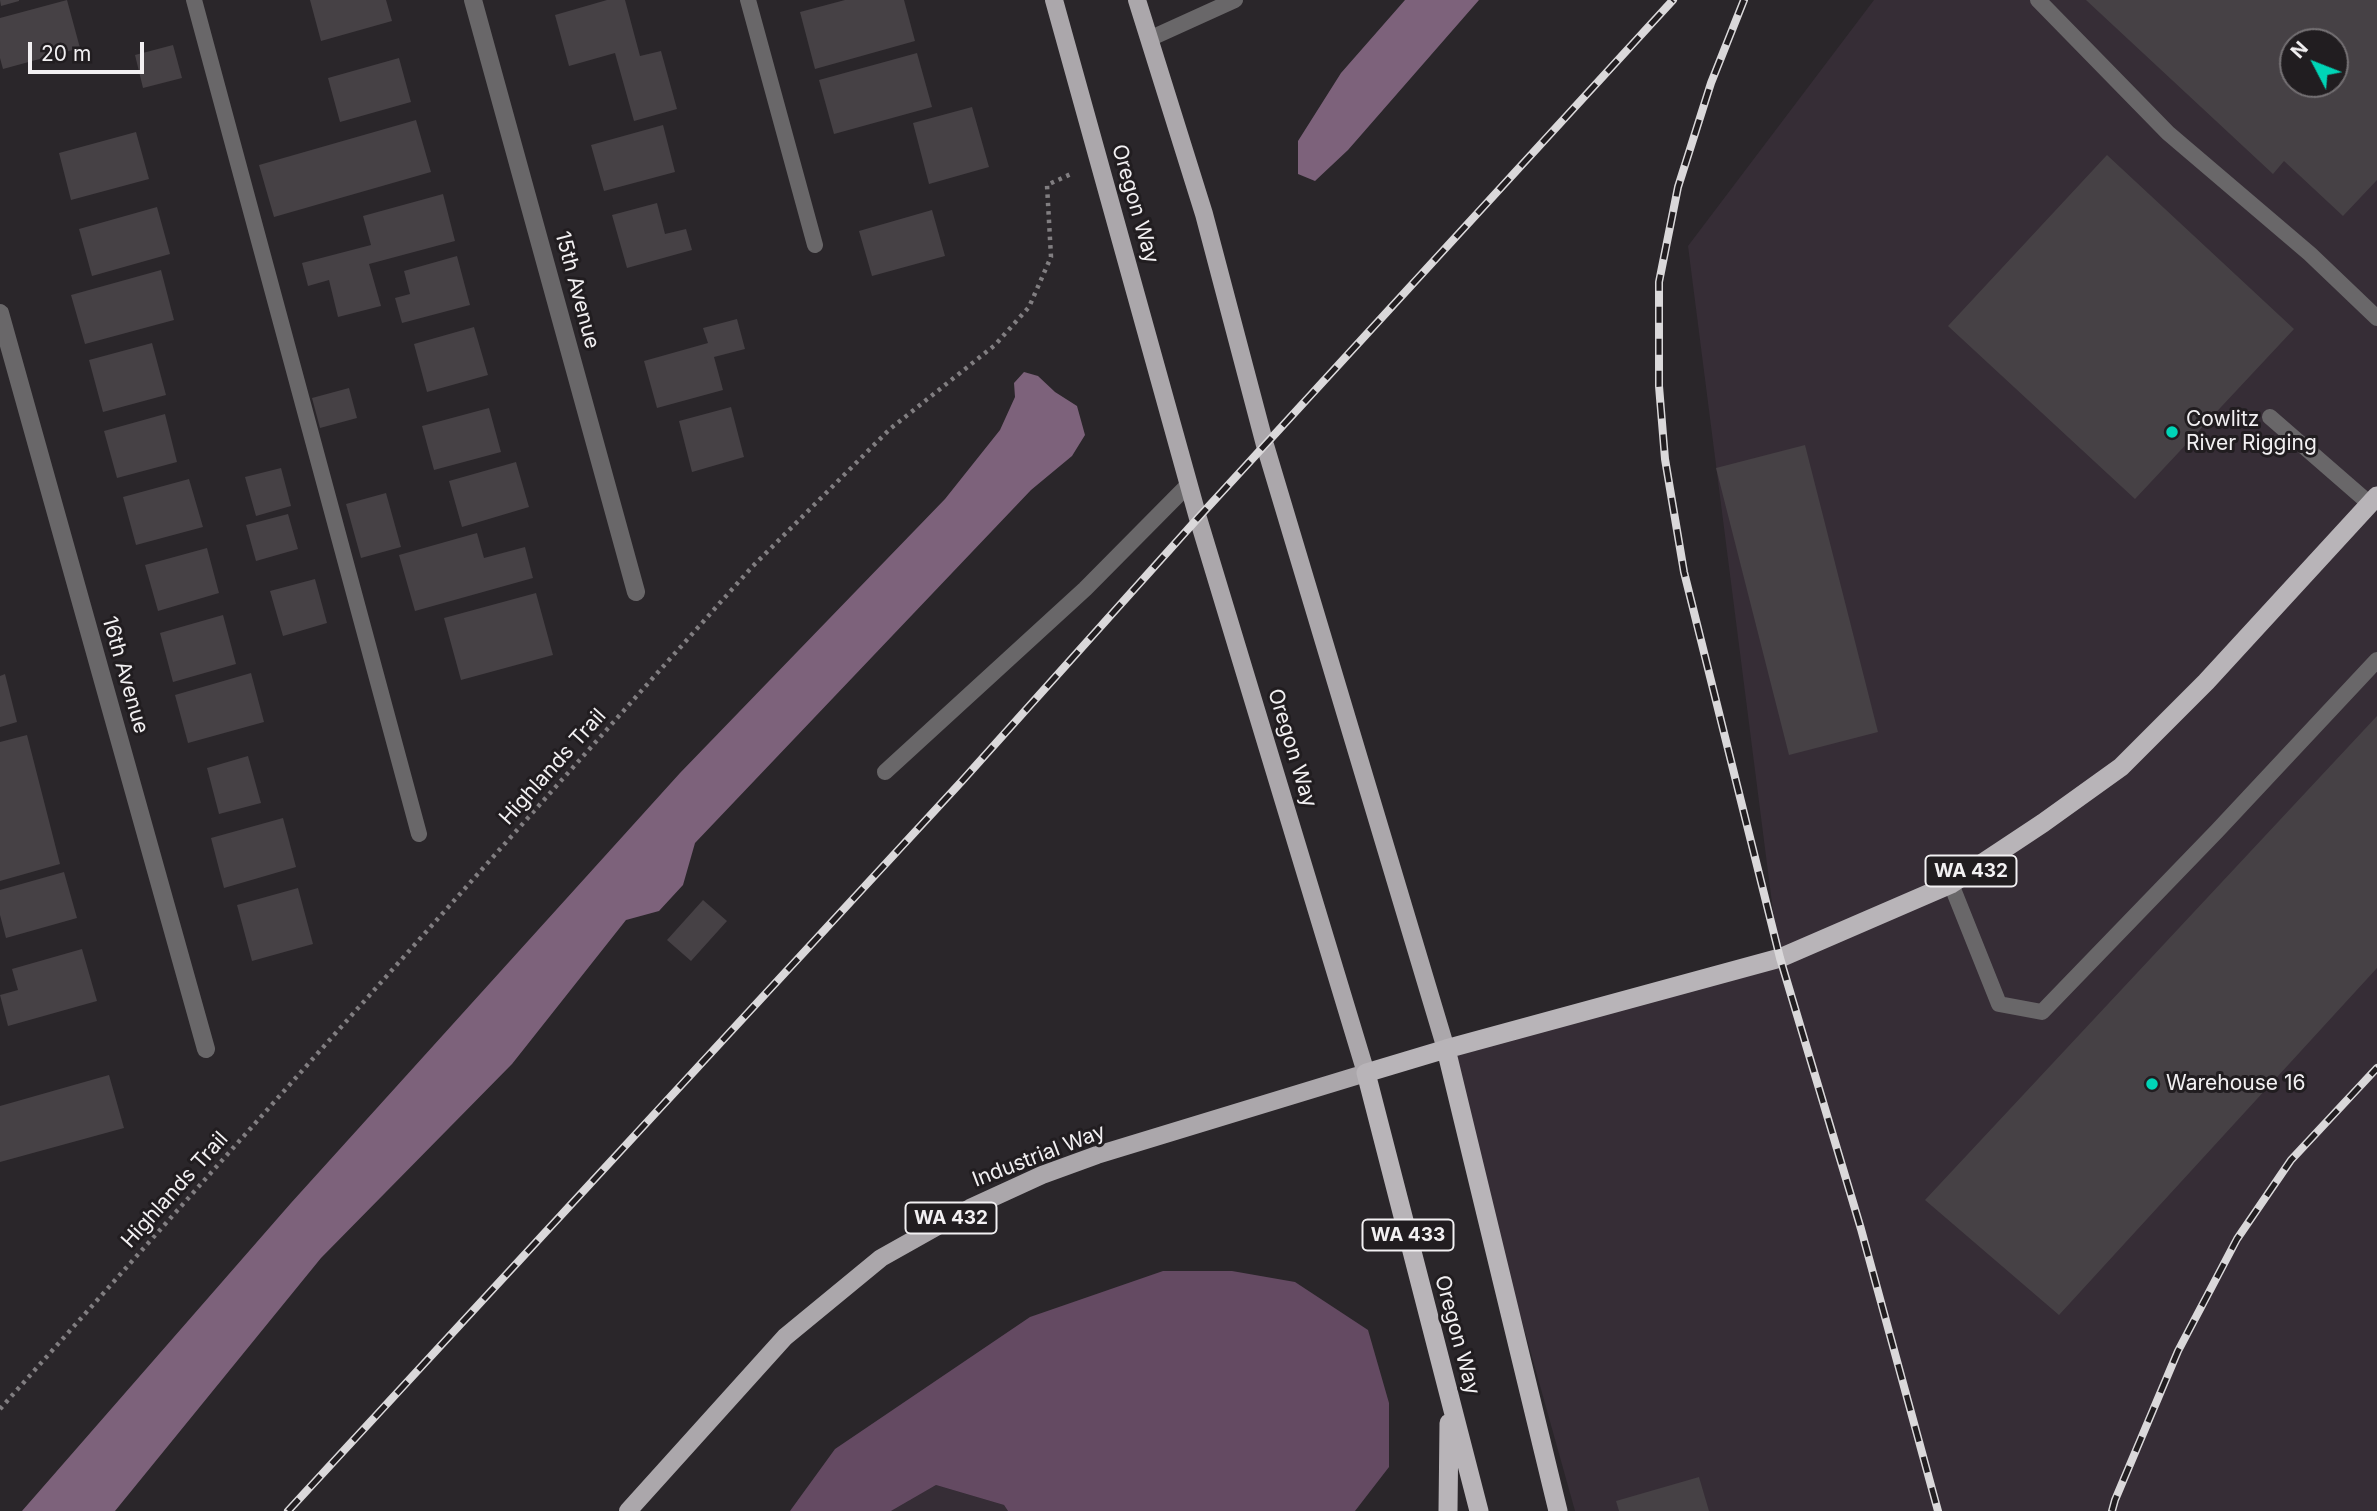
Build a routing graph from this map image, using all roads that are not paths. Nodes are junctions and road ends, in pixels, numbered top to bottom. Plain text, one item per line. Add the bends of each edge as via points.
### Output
1 (194, 0) edge
2 (473, 0) edge
3 (748, 0) edge
4 (1054, 0) edge
5 (1137, 0) edge
6 (1235, 0) edge
7 (2038, 0) edge
8 (1149, 39) junction
9 (815, 245) dead end
10 (2375, 312) edge
11 (0, 313) edge
12 (2270, 417) dead end
13 (1189, 484) junction
14 (2373, 500) edge
15 (636, 592) dead end
16 (2377, 660) edge
17 (885, 772) dead end
18 (419, 834) dead end
19 (1951, 884) junction
20 (206, 1049) dead end
21 (1446, 1049) junction
22 (1366, 1073) junction
23 (1450, 1397) junction
24 (628, 1511) edge
25 (1448, 1511) edge
26 (1479, 1511) edge
27 (1558, 1511) edge

1 - 18 lane
2 - 15 street, 15th Avenue
3 - 9 lane
4 - 13 main road, Oregon Way
5 - 8 main road
6 - 8 lane
7 - 10 lane via 2168,133
8 - 21 main road
11 - 20 street, 16th Avenue
12 - 14 lane
13 - 17 lane via 1085,589
13 - 22 main road, Oregon Way
14 - 19 highway, WA 432 via 2121,767
16 - 19 lane via 2042,1012 1999,1004
19 - 21 highway, WA 432 via 1780,958
21 - 22 highway, Industrial Way / WA 432
21 - 27 highway
22 - 23 highway, Oregon Way / WA 433
22 - 24 main road, Industrial Way / WA 432 via 1042,1175 970,1208 881,1258 785,1337
23 - 25 highway
23 - 26 highway, Oregon Way / WA 433

